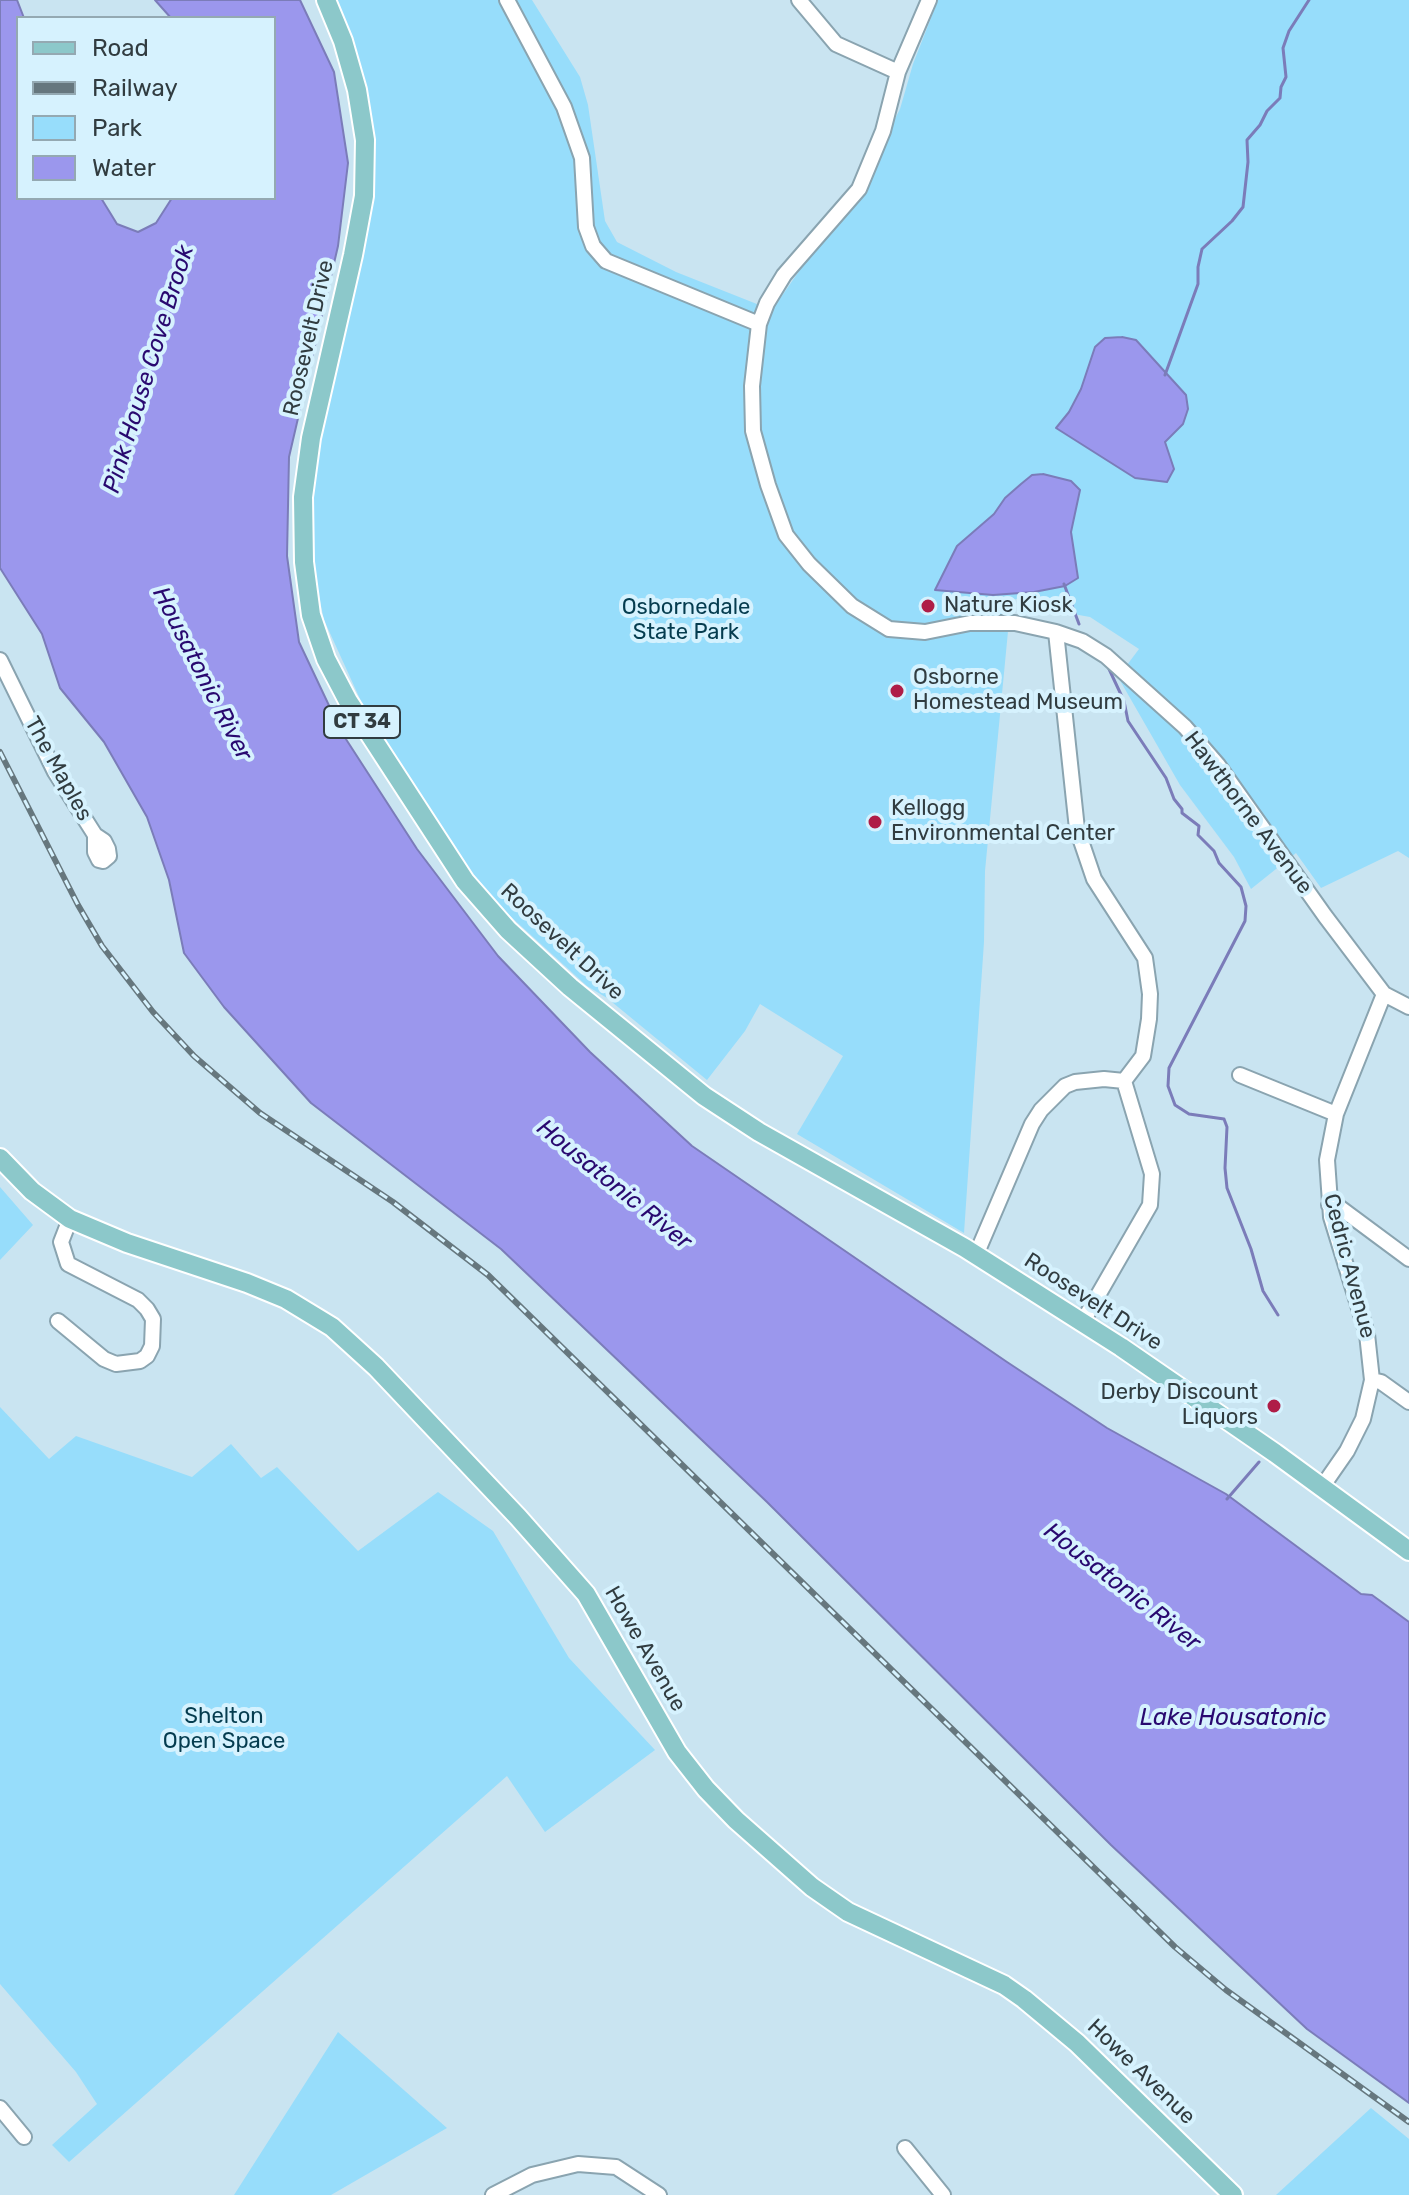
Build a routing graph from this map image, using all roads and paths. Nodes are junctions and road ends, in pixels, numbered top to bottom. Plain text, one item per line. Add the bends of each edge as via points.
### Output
1 (326, 0) edge
2 (507, 0) edge
3 (799, 0) edge
4 (929, 0) edge
5 (898, 72) junction
6 (759, 324) junction
7 (1056, 632) junction
8 (0, 660) edge
9 (95, 835) dead end
10 (1384, 994) junction
11 (1409, 1007) edge
12 (1240, 1075) dead end
13 (1124, 1081) junction
14 (1336, 1114) junction
15 (0, 1158) edge
16 (1329, 1205) junction
17 (70, 1219) junction
18 (976, 1255) junction
19 (1409, 1259) edge
20 (58, 1321) dead end
21 (1082, 1323) junction
22 (1372, 1380) junction
23 (1409, 1402) edge
24 (1322, 1487) junction
25 (1409, 1551) edge
26 (0, 2108) edge
27 (24, 2137) dead end
28 (905, 2148) dead end
29 (493, 2195) edge
30 (658, 2195) edge
31 (943, 2195) edge
32 (1233, 2195) edge

1 - 18 main road, Roosevelt Drive / CT 34 via 357,90 365,140 364,196 303,497 311,615 326,659 465,881 570,987 704,1096
2 - 6 street via 564,107 582,158 586,227 593,246 606,261
3 - 5 street via 836,44
4 - 5 street, Hawthorne Avenue
5 - 6 street, Hawthorne Avenue via 883,131 859,189 784,275
6 - 7 street, Hawthorne Avenue via 753,431 786,535 809,564 852,606 889,629 925,632 992,621
7 - 10 street, Hawthorne Avenue via 1106,656 1185,727
7 - 13 street via 1077,829 1094,879 1139,945 1149,975 1146,1045
8 - 9 street, The Maples via 55,772
10 - 11 street, Hawthorne Avenue
10 - 14 street, Cedric Avenue
12 - 14 street
13 - 18 street via 1075,1082 1041,1110
13 - 21 street via 1153,1193 1146,1217
14 - 16 street, Cedric Avenue via 1327,1160
15 - 17 main road, Howe Avenue
16 - 19 street
16 - 22 street, Cedric Avenue via 1367,1334
17 - 20 street via 61,1242 68,1264 138,1300 153,1319 152,1346 140,1361 116,1364
17 - 32 main road, Howe Avenue via 286,1299 332,1327 376,1367 586,1594 677,1752 736,1820 848,1912 1024,1999 1077,2043
18 - 21 main road, Roosevelt Drive / CT 34
21 - 24 main road, Roosevelt Drive / CT 34
22 - 23 street
22 - 24 street, Cedric Avenue via 1363,1419
24 - 25 main road, Roosevelt Drive / CT 34
26 - 27 street
28 - 31 street
29 - 30 street via 532,2175 578,2164 616,2167

